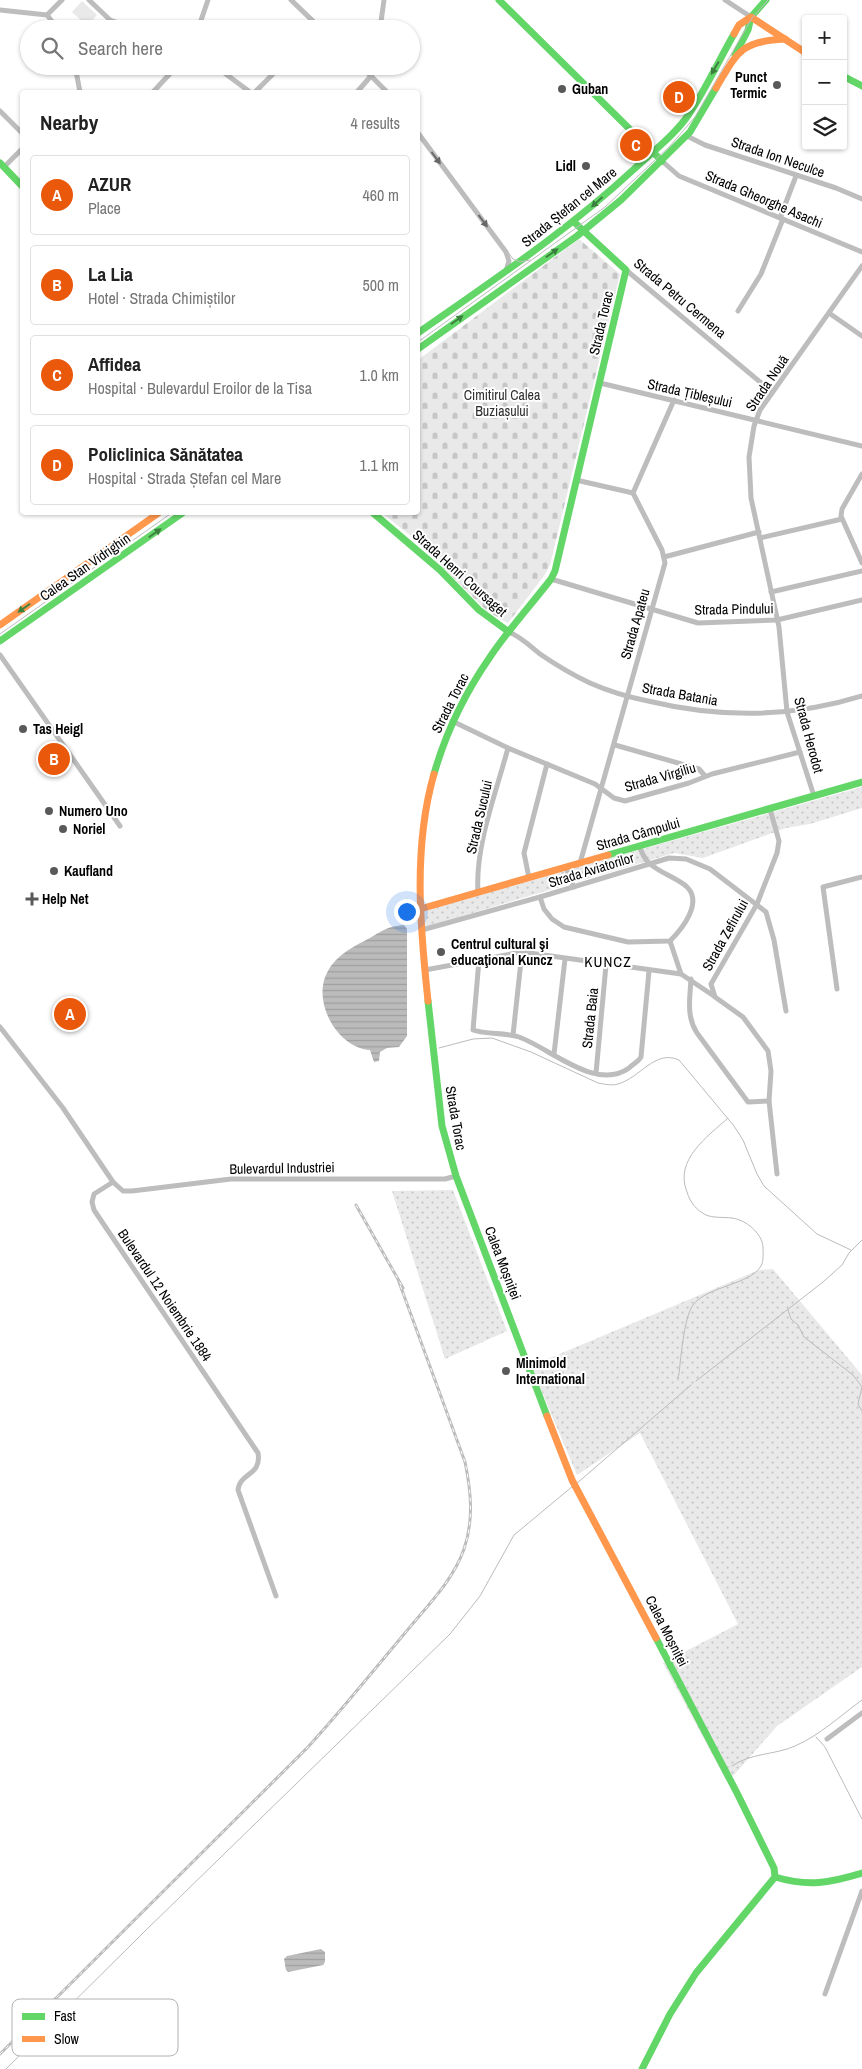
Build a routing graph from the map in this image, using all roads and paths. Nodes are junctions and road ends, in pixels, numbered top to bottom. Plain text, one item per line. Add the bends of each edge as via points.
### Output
1 (62, 0) edge
2 (89, 0) edge
3 (208, 0) edge
4 (291, 0) edge
5 (384, 0) edge
6 (498, 0) edge
7 (725, 0) edge
8 (766, 0) edge
9 (0, 10) edge
10 (47, 15) junction
11 (751, 17) junction
12 (51, 20) edge
13 (110, 20) edge
14 (201, 20) edge
15 (311, 20) edge
16 (381, 20) edge
17 (785, 40) junction
18 (802, 51) edge
19 (735, 56) junction
20 (76, 75) edge
21 (169, 75) edge
22 (227, 75) edge
23 (272, 75) edge
24 (371, 76) joint
25 (847, 78) edge
26 (862, 86) edge
27 (79, 90) edge
28 (155, 90) edge
29 (247, 90) edge
30 (257, 90) edge
31 (359, 90) edge
32 (384, 90) edge
33 (0, 111) edge
34 (20, 131) edge
35 (420, 136) edge
36 (687, 136) junction
37 (20, 151) edge
38 (653, 152) junction
39 (662, 161) junction
40 (2, 165) edge
41 (796, 176) junction
42 (20, 184) edge
43 (862, 199) edge
44 (781, 219) junction
45 (574, 222) junction
46 (584, 230) junction
47 (862, 252) edge
48 (862, 266) edge
49 (626, 270) junction
50 (506, 272) junction
51 (738, 311) dead end
52 (829, 313) junction
53 (420, 332) edge
54 (862, 336) edge
55 (420, 347) edge
56 (600, 383) junction
57 (772, 392) junction
58 (674, 400) junction
59 (755, 420) junction
60 (862, 446) edge
61 (862, 474) edge
62 (576, 480) junction
63 (634, 493) junction
64 (156, 515) edge
65 (180, 515) edge
66 (376, 515) edge
67 (842, 519) junction
68 (759, 535) junction
69 (664, 557) junction
70 (862, 563) edge
71 (862, 571) edge
72 (551, 579) junction
73 (771, 592) junction
74 (862, 600) edge
75 (651, 610) junction
76 (777, 620) junction
77 (0, 625) edge
78 (510, 632) junction
79 (0, 641) edge
80 (0, 655) edge
81 (626, 696) junction
82 (862, 696) edge
83 (788, 712) junction
84 (452, 721) junction
85 (615, 745) junction
86 (508, 748) junction
87 (800, 752) junction
88 (547, 764) junction
89 (704, 776) junction
90 (862, 782) edge
91 (601, 788) junction
92 (814, 796) junction
93 (770, 809) junction
94 (120, 826) dead end
95 (640, 846) junction
96 (580, 863) junction
97 (650, 864) junction
98 (567, 867) junction
99 (862, 877) edge
100 (529, 878) junction
101 (574, 887) junction
102 (478, 892) junction
103 (540, 897) junction
104 (756, 904) junction
105 (420, 909) junction
106 (422, 930) junction
107 (670, 941) junction
108 (522, 952) junction
109 (565, 959) junction
110 (479, 960) junction
111 (606, 965) junction
112 (425, 970) junction
113 (648, 971) junction
114 (681, 974) junction
115 (690, 979) junction
116 (711, 984) junction
117 (700, 986) junction
118 (837, 989) dead end
119 (715, 997) junction
120 (786, 1011) dead end
121 (0, 1028) edge
122 (513, 1035) junction
123 (554, 1054) junction
124 (596, 1074) junction
125 (769, 1101) junction
126 (777, 1174) dead end
127 (456, 1176) junction
128 (112, 1182) junction
129 (276, 1596) dead end
130 (862, 1713) edge
131 (827, 1739) dead end
132 (862, 1873) edge
133 (775, 1877) junction
134 (862, 1891) edge
135 (825, 1994) dead end
136 (642, 2069) edge

1 - 10 street
2 - 13 street
3 - 14 street
4 - 15 street
5 - 16 street
6 - 38 street
7 - 11 street
8 - 11 street, Strada Ștefan cel Mare
9 - 10 street
10 - 12 street
11 - 17 street
11 - 19 street, Strada Ștefan cel Mare
11 -> 38 street, Strada Ștefan cel Mare via 739,25 684,121
17 - 18 street
17 - 19 street via 758,40
19 - 36 street, Strada Ștefan cel Mare
20 - 27 street
21 - 28 street
22 - 29 street
23 - 30 street
24 - 31 street
24 - 32 street
25 - 26 street
33 - 34 street
35 -> 50 street via 504,249 509,261
36 - 39 street, Strada Ștefan cel Mare
36 - 41 street, Strada Ion Neculce
37 - 40 street
38 - 39 street
38 -> 45 street, Strada Ștefan cel Mare
39 - 44 street, Strada Gheorghe Asachi via 679,176
39 - 46 street, Strada Ștefan cel Mare
40 - 42 street
41 - 43 street, Strada Ion Neculce
41 - 44 street
44 - 47 street, Strada Gheorghe Asachi
44 - 51 street via 761,274
45 - 46 street, Strada Petru Cermena
45 - 50 street, Strada Ștefan cel Mare
46 - 49 street, Strada Petru Cermena
55 -> 46 street, Strada Ștefan cel Mare
48 - 52 street, Strada Nouă
49 - 56 street, Strada Torac
49 - 57 street, Strada Petru Cermena
50 - 53 street
52 - 54 street
52 - 57 street, Strada Nouă
56 - 58 street, Strada Țibleșului
56 - 62 street, Strada Torac
57 - 59 street, Strada Nouă
58 - 59 street, Strada Țibleșului
58 - 63 street
59 - 60 street, Strada Țibleșului
59 - 68 street, Strada Nouă via 749,478
61 - 67 street via 842,509
62 - 63 street
62 - 72 street, Strada Torac
63 - 69 street
64 -> 77 street, Calea Stan Vidrighin
79 -> 65 street, Calea Stan Vidrighin
66 - 78 street, Strada Henri Coursaget via 440,570 479,610
67 - 68 street
67 - 70 street
68 - 69 street
68 - 73 street, Strada Nouă
69 - 75 street, Strada Apateu
71 - 73 street
72 - 75 street, Strada Pindului
72 - 78 street, Strada Torac
73 - 76 street, Strada Nouă
74 - 76 street, Strada Pindului
75 - 76 street, Strada Pindului via 698,623
75 - 81 street, Strada Apateu
76 - 83 street, Strada Herodot
78 - 81 street, Strada Batania via 579,677
78 - 84 street, Strada Torac via 490,657
80 - 94 street
81 - 83 street, Strada Batania via 675,708 712,712
81 - 85 street, Strada Apateu
82 - 83 street, Strada Batania
83 - 87 street, Strada Herodot
84 - 86 street, Strada Virgiliu
84 - 105 street, Strada Torac via 433,777 423,829
85 - 89 street via 699,769
85 - 91 street, Strada Apateu
86 - 88 street, Strada Virgiliu
86 - 102 street, Strada Sucului via 483,845
87 - 89 street, Strada Virgiliu
87 - 92 street, Strada Herodot
88 - 91 street, Strada Virgiliu
88 - 100 street via 524,853
89 - 91 street, Strada Virgiliu via 626,801 614,798
90 - 92 street, Strada Câmpului
91 - 96 street, Strada Apateu
92 - 93 street, Strada Câmpului
93 - 95 street, Strada Câmpului
93 - 104 street, Strada Zefirului via 779,847
95 - 96 street, Strada Câmpului
95 - 97 street
96 - 98 street, Strada Câmpului
97 - 101 street, Strada Aviatorilor
97 - 104 street, Strada Aviatorilor via 676,857 700,863
97 - 107 street via 686,886 693,897 684,925
98 - 100 street, Strada Câmpului
98 - 101 street
99 - 118 street via 823,887
100 - 102 street, Strada Câmpului
101 - 103 street, Strada Aviatorilor
102 - 105 street, Strada Câmpului
103 - 106 street, Strada Aviatorilor
103 - 107 street via 544,909 564,928 628,942
104 - 116 street, Strada Zefirului
104 - 120 street, Strada Aviatorilor via 769,919
105 - 106 street, Strada Torac
106 - 112 street, Strada Torac
107 - 114 street
108 - 109 street
108 - 110 street
108 - 122 street
109 - 111 street
109 - 123 street
110 - 112 street
110 - 122 street via 473,1030
111 - 113 street
111 - 124 street, Strada Baia
112 - 127 street, Strada Torac via 442,1126
113 - 114 street
113 - 124 street via 639,1060 621,1073
114 - 115 street
115 - 117 street
115 - 125 street via 692,1026 748,1102
116 - 117 street
116 - 119 street, Strada Zefirului
117 - 119 street
119 - 125 street via 743,1017 768,1051 771,1071
121 - 128 street via 63,1108
122 - 123 street
123 - 124 street
125 - 126 street
127 - 128 street, Bulevardul Industriei via 445,1179 231,1179 132,1191 120,1190
127 - 133 street, Calea Moșniței via 572,1480 742,1802 772,1862
128 - 129 street, Bulevardul 12 Noiembrie 1884 via 94,1194 94,1210 258,1453 256,1468 242,1479 238,1490
130 - 131 street
132 - 133 street via 814,1885 796,1884
133 - 136 street via 696,1973 670,2014
134 - 135 street

